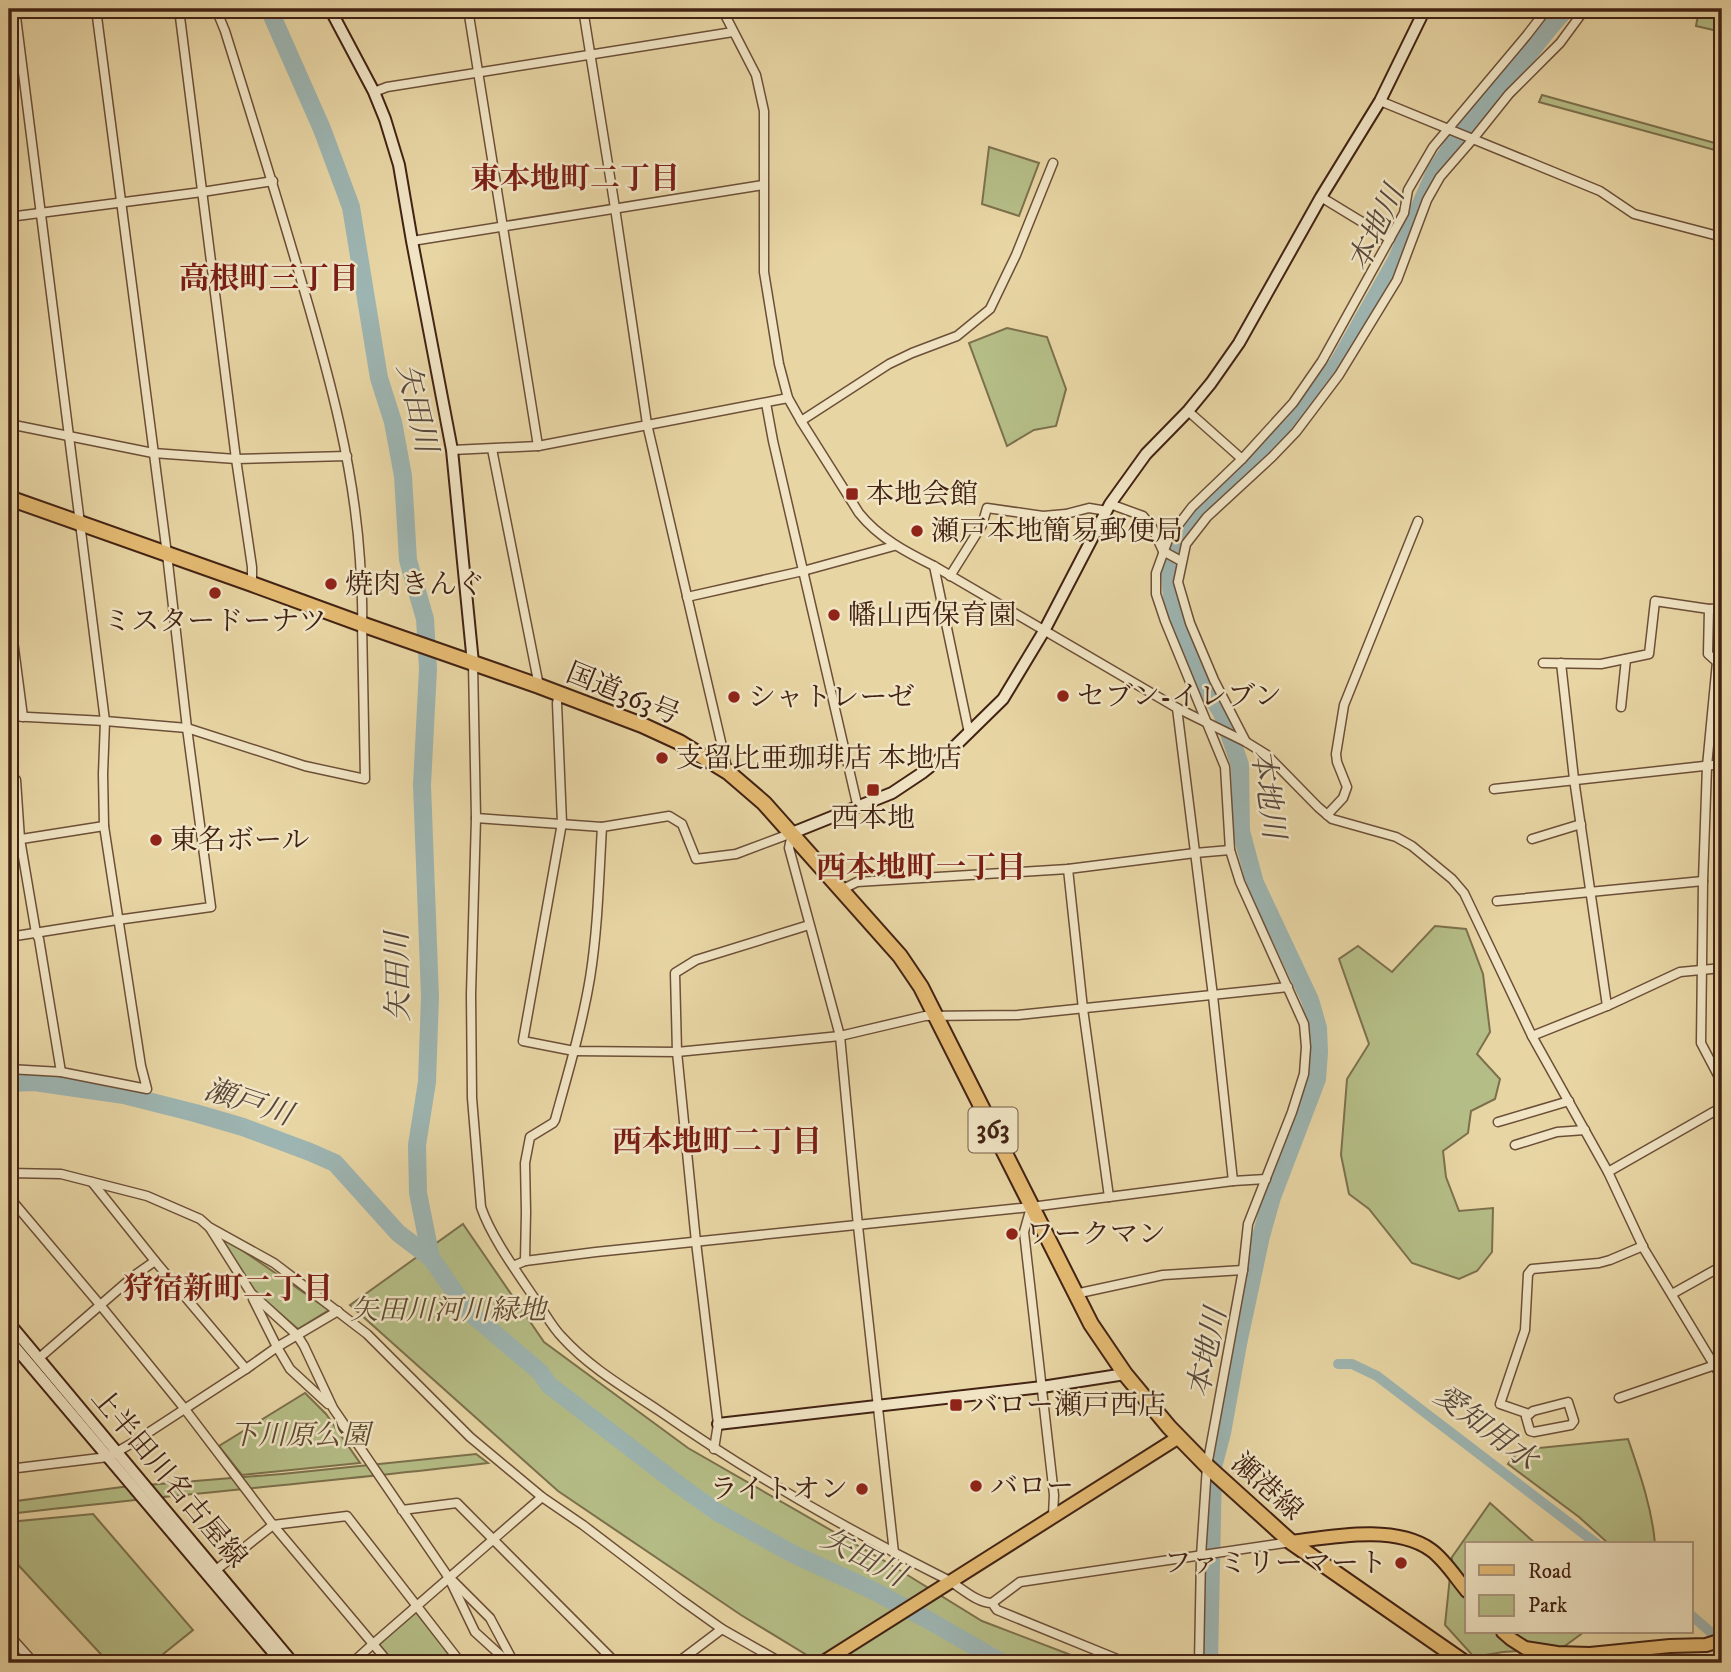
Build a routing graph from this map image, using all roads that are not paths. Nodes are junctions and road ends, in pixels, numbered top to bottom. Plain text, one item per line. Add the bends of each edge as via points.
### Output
1 (15, 9) edge
2 (96, 9) edge
3 (178, 9) edge
4 (216, 9) edge
5 (330, 9) edge
6 (467, 9) edge
7 (583, 9) edge
8 (722, 9) edge
9 (1425, 9) edge
10 (1547, 9) edge
11 (1585, 9) edge
12 (733, 32) junction
13 (590, 55) junction
14 (478, 72) junction
15 (374, 93) junction
16 (1380, 101) junction
17 (1447, 129) junction
18 (1474, 139) junction
19 (1053, 163) dead end
20 (273, 181) junction
21 (763, 185) junction
22 (202, 192) junction
23 (1321, 198) junction
24 (121, 202) junction
25 (615, 208) junction
26 (41, 213) junction
27 (9, 217) edge
28 (503, 226) junction
29 (1722, 237) edge
30 (1390, 239) junction
31 (412, 241) junction
32 (788, 398) junction
33 (766, 402) junction
34 (1188, 411) junction
35 (801, 421) junction
36 (9, 424) edge
37 (647, 424) junction
38 (68, 435) junction
39 (538, 446) junction
40 (492, 449) junction
41 (452, 450) junction
42 (153, 453) junction
43 (347, 456) junction
44 (236, 459) junction
45 (1242, 460) junction
46 (9, 498) edge
47 (1108, 508) junction
48 (1418, 521) dead end
49 (80, 523) junction
50 (894, 546) junction
51 (1163, 551) junction
52 (167, 554) junction
53 (1181, 561) junction
54 (934, 566) junction
55 (803, 571) junction
56 (950, 576) junction
57 (252, 583) junction
58 (687, 597) junction
59 (1722, 608) edge
60 (1709, 609) junction
61 (9, 610) edge
62 (364, 625) junction
63 (1044, 631) junction
64 (1626, 659) junction
65 (1719, 660) edge
66 (470, 662) junction
67 (1543, 663) dead end
68 (1561, 663) junction
69 (539, 686) junction
70 (559, 694) junction
71 (1621, 707) dead end
72 (1177, 708) junction
73 (9, 716) edge
74 (23, 717) junction
75 (105, 721) junction
76 (1206, 722) junction
77 (187, 728) junction
78 (969, 733) junction
79 (1246, 742) junction
80 (1722, 764) edge
81 (1707, 766) junction
82 (728, 772) junction
83 (1574, 779) junction
84 (16, 780) dead end
85 (1494, 789) dead end
86 (858, 808) junction
87 (1327, 815) junction
88 (475, 818) junction
89 (562, 823) junction
90 (1581, 824) junction
91 (104, 826) junction
92 (602, 827) junction
93 (792, 833) junction
94 (1531, 838) dead end
95 (20, 839) junction
96 (9, 841) edge
97 (1230, 850) junction
98 (1195, 852) junction
99 (1068, 869) junction
100 (1703, 881) junction
101 (841, 890) junction
102 (1590, 891) junction
103 (1497, 901) dead end
104 (117, 920) junction
105 (809, 925) junction
106 (36, 933) junction
107 (9, 937) edge
108 (1722, 968) edge
109 (1701, 970) junction
110 (1288, 987) junction
111 (1213, 996) junction
112 (1607, 1006) junction
113 (1083, 1009) junction
114 (935, 1016) junction
115 (1532, 1035) junction
116 (840, 1036) junction
117 (575, 1051) junction
118 (677, 1052) junction
119 (9, 1069) edge
120 (61, 1072) junction
121 (1722, 1083) edge
122 (1569, 1101) junction
123 (1722, 1107) edge
124 (1498, 1122) dead end
125 (1585, 1130) junction
126 (1515, 1145) dead end
127 (1608, 1172) junction
128 (9, 1173) edge
129 (1266, 1179) junction
130 (92, 1181) junction
131 (1233, 1181) junction
132 (9, 1197) edge
133 (1109, 1197) junction
134 (1031, 1207) junction
135 (858, 1226) junction
136 (209, 1227) junction
137 (696, 1242) junction
138 (1643, 1246) junction
139 (155, 1261) junction
140 (525, 1261) junction
141 (513, 1266) junction
142 (1722, 1266) edge
143 (1242, 1270) junction
144 (251, 1293) junction
145 (1075, 1294) junction
146 (1671, 1294) junction
147 (101, 1306) junction
148 (338, 1311) junction
149 (9, 1323) edge
150 (297, 1335) junction
151 (9, 1340) edge
152 (277, 1347) junction
153 (38, 1359) junction
154 (1715, 1365) junction
155 (246, 1369) junction
156 (1125, 1374) junction
157 (1722, 1378) edge
158 (1042, 1387) junction
159 (1619, 1398) dead end
160 (878, 1405) junction
161 (184, 1408) junction
162 (333, 1408) junction
163 (1529, 1414) junction
164 (718, 1424) junction
165 (1179, 1437) junction
166 (714, 1449) junction
167 (112, 1455) junction
168 (1208, 1467) junction
169 (9, 1468) edge
170 (542, 1497) junction
171 (402, 1510) junction
172 (1053, 1516) junction
173 (273, 1525) junction
174 (493, 1539) junction
175 (1291, 1542) junction
176 (894, 1553) junction
177 (1201, 1556) junction
178 (216, 1570) junction
179 (449, 1578) junction
180 (947, 1583) junction
181 (1465, 1589) edge
182 (992, 1603) junction
183 (417, 1606) junction
184 (722, 1629) junction
185 (1505, 1634) edge
186 (9, 1635) edge
187 (1722, 1640) edge
188 (373, 1644) junction
189 (34, 1663) edge
190 (282, 1663) edge
191 (293, 1663) edge
192 (352, 1663) edge
193 (389, 1663) edge
194 (461, 1663) edge
195 (511, 1663) edge
196 (616, 1663) edge
197 (677, 1663) edge
198 (782, 1663) edge
199 (822, 1663) edge
200 (1127, 1663) edge
201 (1199, 1663) edge
202 (1465, 1663) edge

1 - 26 street
2 - 24 street
3 - 22 street
4 - 20 street
5 - 15 street
6 - 14 street
7 - 13 street
8 - 12 street
9 - 16 street
10 - 17 street
11 - 18 street
12 - 13 street
12 - 21 street via 762,94
13 - 14 street
13 - 25 street
14 - 15 street
14 - 28 street
15 - 31 street via 400,165
16 - 17 street
16 - 23 street
17 - 18 street
17 - 30 street via 1408,190 1404,213
18 - 29 street via 1600,191 1634,214
18 - 53 street via 1440,177 1397,280 1339,375 1296,432 1208,517 1186,544
19 - 35 street via 990,309 957,336 889,364
20 - 22 street
20 - 43 street
21 - 25 street
21 - 32 street via 764,272
22 - 24 street
22 - 44 street
23 - 30 street
23 - 34 street via 1239,343
24 - 26 street
24 - 42 street
25 - 28 street
25 - 37 street
26 - 27 street
26 - 38 street
28 - 31 street
28 - 39 street
30 - 45 street via 1322,361
31 - 41 street
32 - 33 street
32 - 35 street
33 - 37 street
33 - 55 street
34 - 45 street
34 - 47 street via 1146,454
35 - 50 street via 859,513
36 - 38 street
37 - 39 street
37 - 58 street
38 - 42 street
38 - 49 street
39 - 40 street
40 - 41 street
40 - 69 street
41 - 66 street
42 - 44 street
42 - 52 street
43 - 44 street
43 - 62 street via 358,524
44 - 57 street
45 - 51 street via 1192,507
46 - 49 highway, 国道363号 / 363
47 - 51 street via 1143,516
47 - 56 street via 1043,516 987,508 982,525
47 - 63 street
48 - 87 street via 1344,705 1336,754 1347,787
49 - 52 highway, 国道363号 / 363
49 - 75 street
50 - 54 street
50 - 55 street
51 - 53 street
51 - 76 street via 1156,594
52 - 57 highway, 国道363号 / 363
52 - 77 street
53 - 79 street via 1178,582 1190,623
54 - 56 street
54 - 78 street
55 - 58 street
55 - 86 street
56 - 63 street
57 - 62 highway, 国道363号 / 363
58 - 82 street
59 - 60 street
60 - 64 street via 1655,601 1649,654
60 - 65 street via 1708,654
61 - 74 street
62 - 66 highway, 国道363号 / 363
62 - 77 street via 365,779 305,766
63 - 72 street
63 - 78 street via 1003,699
64 - 68 street
64 - 71 street
65 - 81 street
66 - 69 highway, 国道363号 / 363
66 - 88 street
67 - 68 street
68 - 83 street
69 - 70 highway, 国道363号 / 363
70 - 82 highway, 国道363号 / 363 via 642,724
70 - 89 street
72 - 76 street
72 - 98 street
73 - 74 street
74 - 75 street
75 - 77 street
75 - 91 street
76 - 79 street
76 - 97 street via 1225,767
77 - 104 street via 211,907
78 - 86 street via 912,780
79 - 87 street via 1268,755
80 - 81 street
81 - 83 street
81 - 100 street
82 - 93 highway, 国道363号 / 363
83 - 85 street
83 - 90 street
84 - 95 street
86 - 93 street
87 - 115 street via 1396,837 1452,879 1464,893
88 - 89 street
88 - 141 street via 472,1098 481,1207
89 - 92 street
89 - 117 street via 523,1041
90 - 94 street
90 - 102 street
91 - 95 street
91 - 104 street
92 - 93 street via 669,816 682,824 696,859 736,854
92 - 117 street via 590,978
93 - 101 highway, 国道363号 / 363
93 - 105 street via 789,848
95 - 96 street
95 - 106 street
97 - 98 street
97 - 110 street
98 - 99 street
98 - 111 street
99 - 101 street via 857,882
99 - 113 street
100 - 102 street
100 - 109 street
101 - 114 highway, 国道363号 / 363 via 901,956
102 - 103 street
102 - 112 street
104 - 106 street
104 - 120 street via 147,1089
105 - 116 street
105 - 118 street via 696,960 675,973
106 - 107 street
106 - 120 street
108 - 109 street
109 - 112 street via 1679,972
109 - 121 street via 1701,1043
110 - 111 street
110 - 129 street via 1304,1024 1304,1074
111 - 113 street
111 - 131 street
112 - 115 street
113 - 114 street
113 - 133 street
114 - 116 street
114 - 134 highway, 国道363号 / 363
115 - 122 street
116 - 118 street
116 - 135 street
117 - 118 street
117 - 140 street via 555,1120 530,1138 525,1163
118 - 137 street
119 - 120 street
122 - 124 street
122 - 125 street
123 - 127 street
125 - 126 street via 1557,1132
125 - 127 street
127 - 138 street
128 - 130 street via 61,1174
129 - 131 street
129 - 143 street via 1248,1224
130 - 136 street via 147,1196
130 - 139 street
131 - 133 street
132 - 147 street
133 - 134 street
134 - 135 street
134 - 145 highway, 国道363号 / 363
134 - 158 street via 1024,1232
135 - 137 street
135 - 160 street
136 - 144 street
136 - 148 street via 274,1263
137 - 140 street
137 - 164 street
138 - 146 street
138 - 163 street via 1598,1263 1532,1269 1528,1274 1525,1330 1500,1404
139 - 147 street
139 - 155 street
140 - 141 street
141 - 166 street via 560,1336 592,1365
142 - 146 street
143 - 145 street via 1163,1275
143 - 168 street
144 - 150 street
144 - 152 street
145 - 156 highway, 国道363号 / 363
146 - 154 street
147 - 153 street
147 - 161 street
148 - 150 street
148 - 170 street via 470,1437
149 - 153 street, 上半田川名古屋線
150 - 152 street
150 - 162 street
151 - 167 street, 上半田川名古屋線
152 - 155 street
152 - 162 street via 290,1368
153 - 167 street, 上半田川名古屋線
154 - 157 street
154 - 159 street
155 - 161 street
156 - 158 street
156 - 165 highway, 国道363号 / 363
158 - 160 street
158 - 172 street
160 - 164 street
160 - 176 street
161 - 167 street
161 - 173 street
162 - 171 street
163 - 163 street via 1526,1417 1534,1432 1574,1421 1568,1402
164 - 166 street
165 - 168 highway, 瀬港線 / 363
165 - 172 main road
166 - 176 street
167 - 169 street
167 - 178 street, 上半田川名古屋線
167 - 190 street, 上半田川名古屋線
168 - 175 highway, 瀬港線 / 363
168 - 177 street
170 - 174 street
170 - 184 street
171 - 174 street via 457,1503
171 - 179 street
172 - 180 main road
173 - 178 street
173 - 183 street via 347,1516
173 - 188 street
174 - 179 street
174 - 196 street
175 - 177 street
175 - 181 main road via 1352,1534 1418,1542 1432,1550
175 - 202 highway, 瀬港線 / 363
176 - 180 street
177 - 182 street via 1020,1581
177 - 201 street
178 - 191 street, 上半田川名古屋線
179 - 183 street
179 - 195 street via 490,1618
179 - 195 street via 475,1632
180 - 182 street
180 - 199 main road
182 - 200 street via 997,1610
183 - 188 street
183 - 194 street
184 - 197 street
184 - 198 street
185 - 187 main road via 1525,1648 1590,1654
186 - 189 street
188 - 192 street
188 - 193 street

